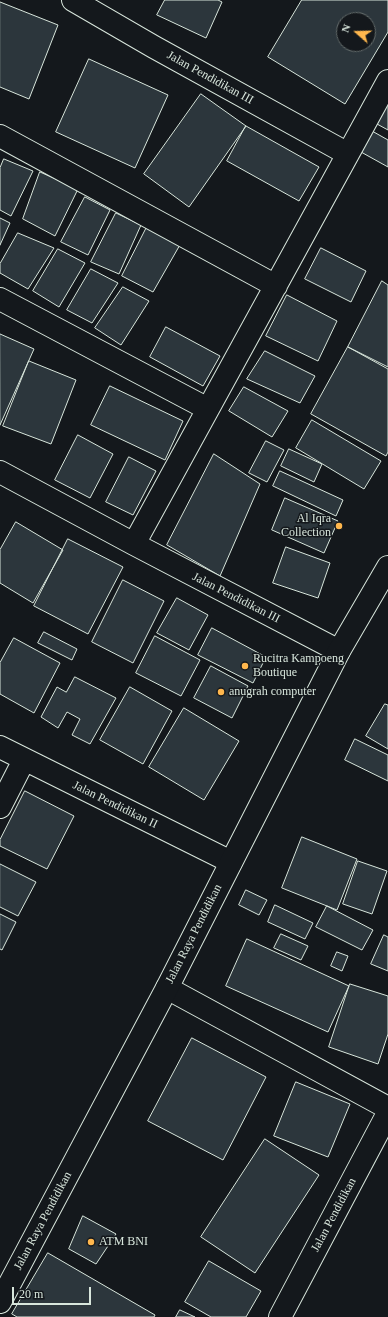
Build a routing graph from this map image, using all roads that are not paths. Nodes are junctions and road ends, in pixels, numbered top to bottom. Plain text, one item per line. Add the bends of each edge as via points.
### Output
1 (73, 0) edge
2 (388, 81) edge
3 (0, 136) edge
4 (348, 154) junction
5 (276, 286) junction
6 (0, 299) edge
7 (208, 409) junction
8 (0, 472) edge
9 (134, 544) junction
10 (388, 567) edge
11 (339, 651) junction
12 (0, 747) edge
13 (24, 760) junction
14 (0, 807) edge
15 (231, 862) junction
16 (167, 988) junction
17 (388, 1108) edge
18 (388, 1113) edge
19 (0, 1302) edge
20 (280, 1317) edge

1 - 4 street, Jalan Pendidikan III via 154,48
2 - 4 street
3 - 5 street
4 - 5 street
5 - 7 street
6 - 7 street
7 - 9 street
8 - 9 street, Jalan Pendidikan III
9 - 11 street, Jalan Pendidikan III
10 - 11 street, Jalan Raya Pendidikan
11 - 15 street, Jalan Raya Pendidikan
12 - 13 street, Jalan Pendidikan II
13 - 14 street
13 - 15 street, Jalan Pendidikan II
15 - 16 street, Jalan Raya Pendidikan
16 - 17 street
16 - 19 street, Jalan Raya Pendidikan
18 - 20 street, Jalan Pendidikan

